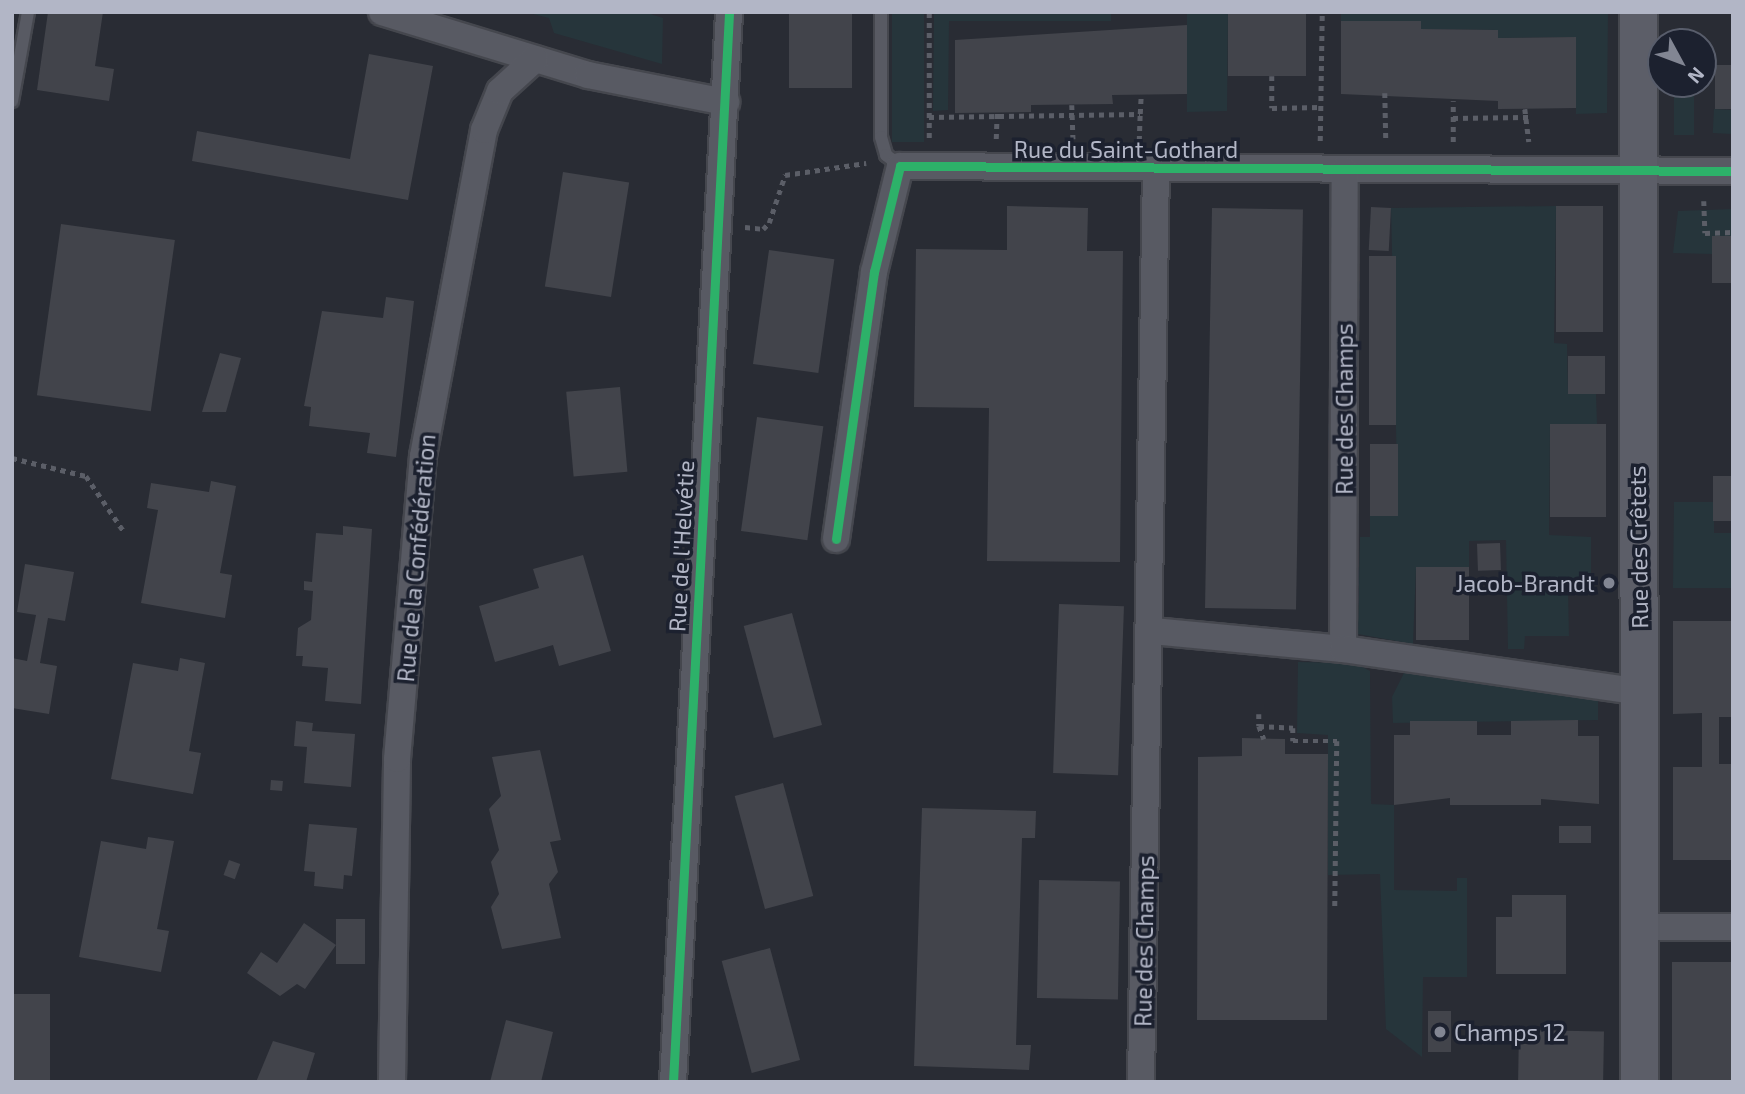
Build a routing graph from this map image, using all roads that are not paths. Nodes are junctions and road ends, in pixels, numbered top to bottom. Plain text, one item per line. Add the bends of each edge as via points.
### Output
1 (28, 12) edge
2 (382, 12) edge
3 (729, 12) edge
4 (881, 12) edge
5 (1638, 12) edge
6 (535, 59) junction
7 (12, 101) edge
8 (726, 102) junction
9 (892, 158) junction
10 (1156, 169) junction
11 (1333, 169) junction
12 (1638, 170) junction
13 (1733, 171) edge
14 (836, 540) dead end
15 (1152, 631) junction
16 (1343, 649) junction
17 (1640, 692) junction
18 (1641, 927) junction
19 (1733, 927) edge
20 (392, 1082) edge
21 (673, 1082) edge
22 (1141, 1082) edge
23 (1639, 1082) edge

1 - 7 lane
2 - 6 street
3 - 8 street, Rue de l'Helvétie
4 - 9 lane
5 - 12 main road, Rue des Crêtets
6 - 8 street via 671,95
6 - 20 street, Rue de la Confédération via 500,91 484,130 423,456 397,759
8 - 21 street, Rue de l'Helvétie
9 - 10 street, Rue du Saint-Gothard via 929,166
9 - 14 street
10 - 11 street, Rue du Saint-Gothard
10 - 15 street, Rue des Champs
11 - 12 street, Rue du Saint-Gothard
11 - 16 street, Rue des Champs
12 - 13 street, Rue du Saint-Gothard
12 - 17 main road, Rue des Crêtets
15 - 16 street
15 - 22 street, Rue des Champs
16 - 17 street
17 - 18 main road, Rue des Crêtets
18 - 19 street
18 - 23 main road, Rue des Crêtets

